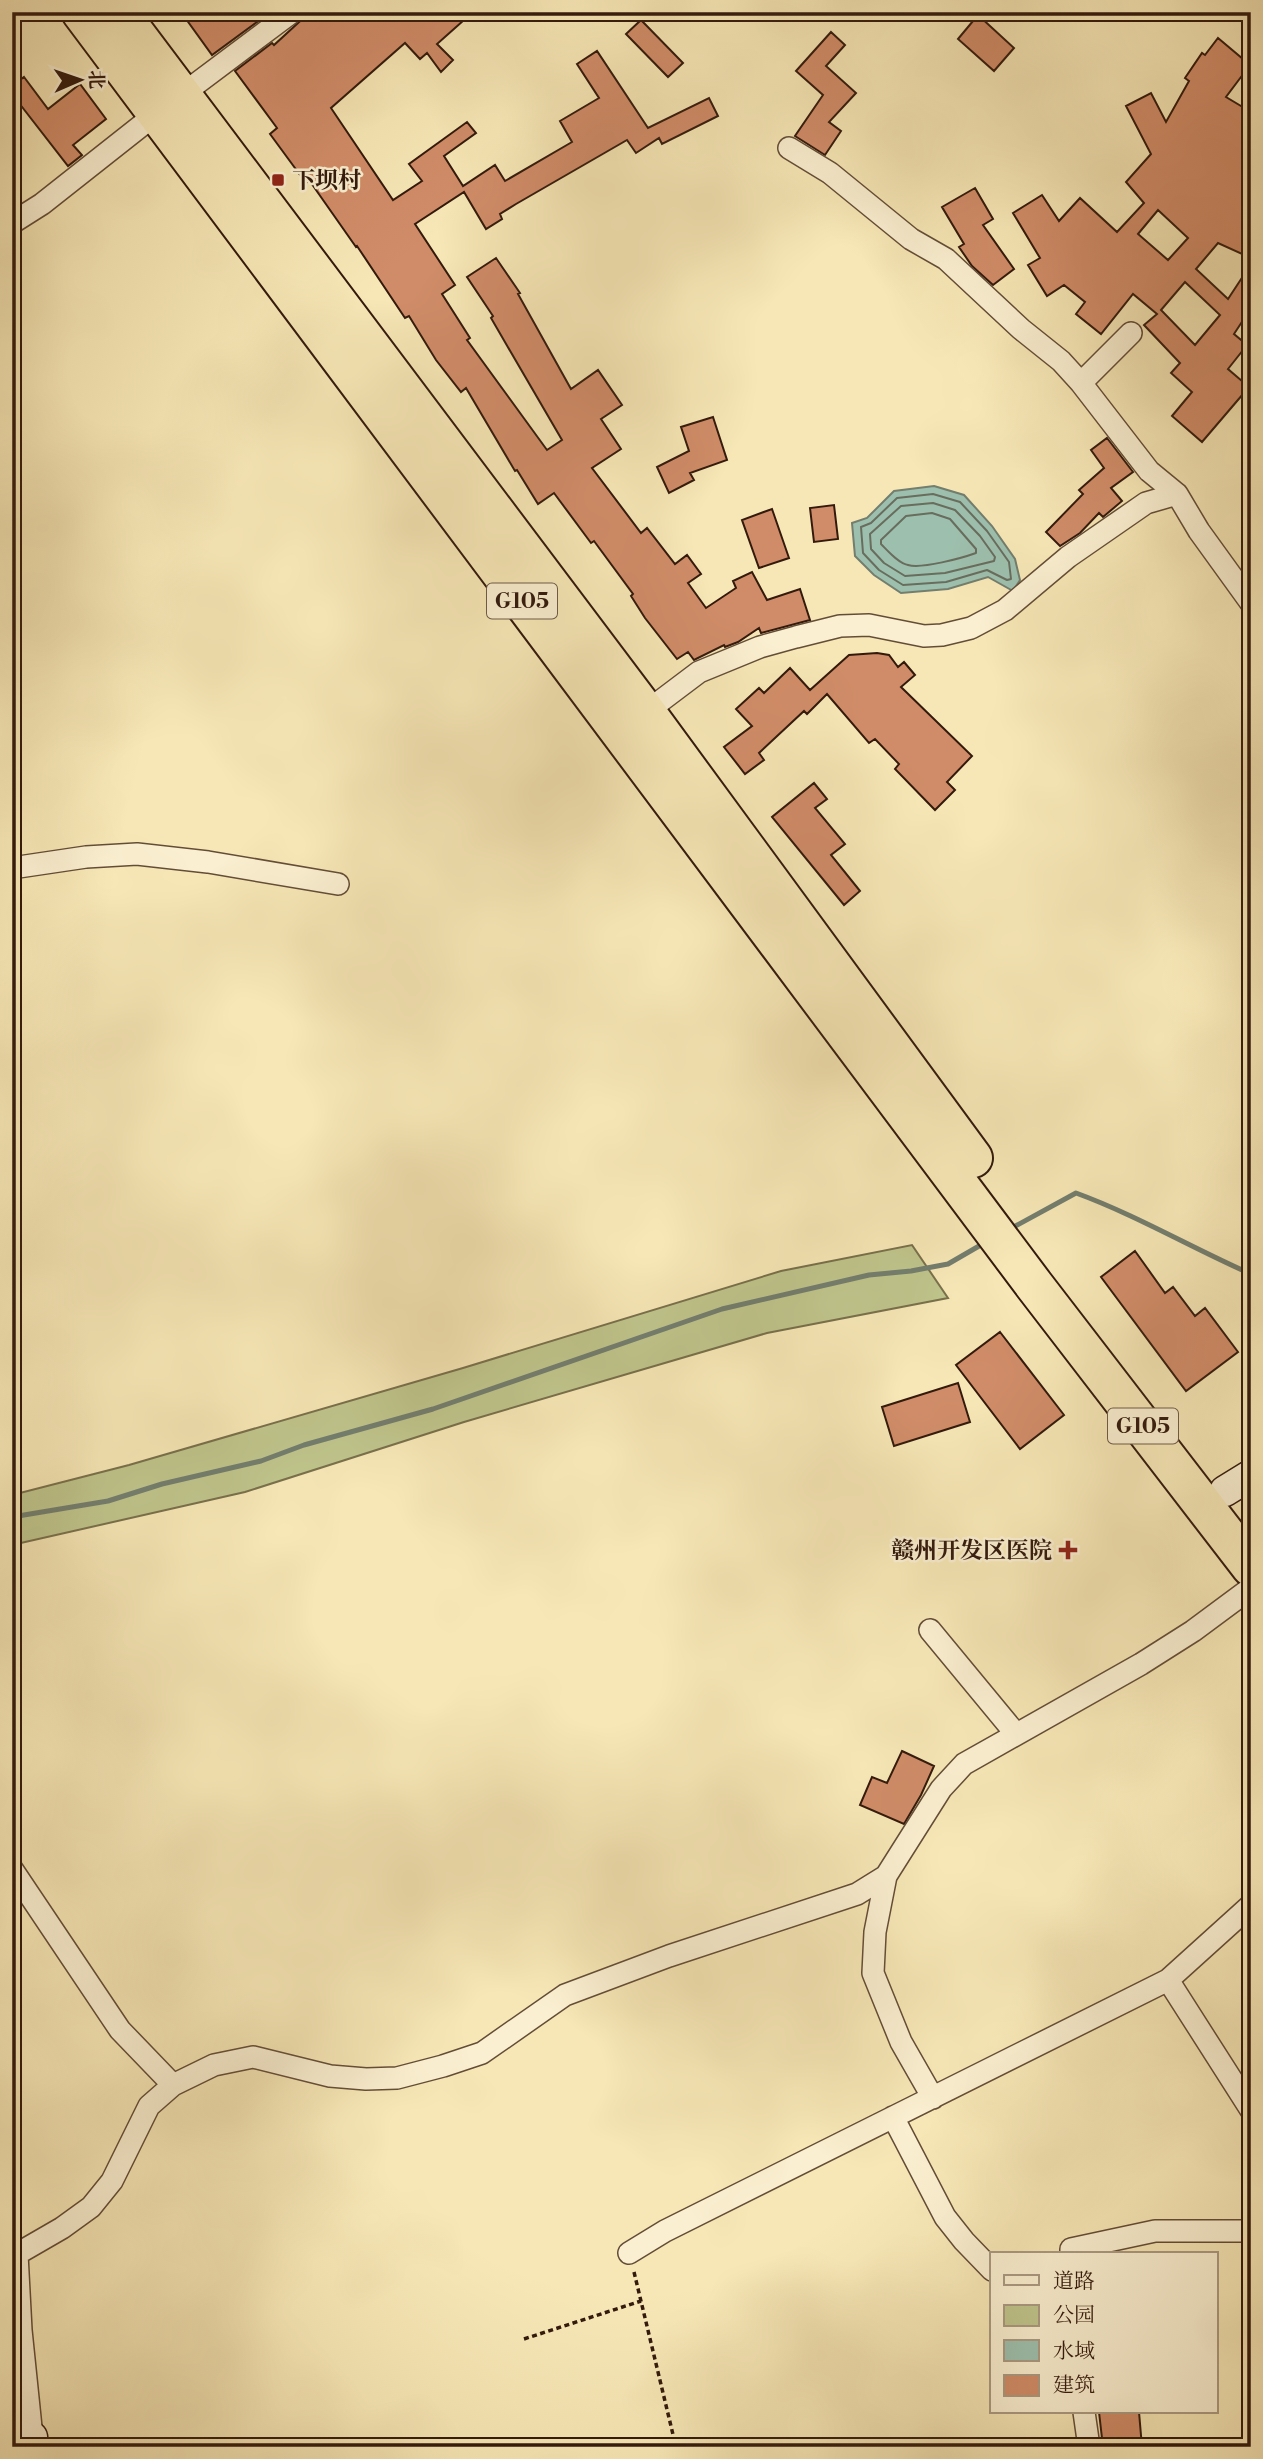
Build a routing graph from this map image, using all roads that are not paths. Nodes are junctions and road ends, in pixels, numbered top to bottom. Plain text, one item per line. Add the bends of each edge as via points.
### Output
1 (81, 12) edge
2 (119, 12) edge
3 (292, 12) edge
4 (169, 105) junction
5 (789, 148) dead end
6 (12, 223) edge
7 (1131, 333) dead end
8 (1081, 383) junction
9 (1177, 494) junction
10 (1251, 603) edge
11 (633, 722) junction
12 (12, 868) edge
13 (338, 884) dead end
14 (1054, 1290) junction
15 (1238, 1483) edge
16 (1251, 1525) edge
17 (1251, 1567) edge
18 (1251, 1588) edge
19 (930, 1630) dead end
20 (1016, 1734) junction
21 (12, 1869) edge
22 (886, 1876) junction
23 (1251, 1905) edge
24 (1168, 1980) junction
25 (173, 2085) junction
26 (933, 2098) junction
27 (1251, 2110) edge
28 (893, 2117) junction
29 (1251, 2231) edge
30 (1071, 2252) edge
31 (629, 2253) road end
32 (15, 2255) edge
33 (990, 2268) edge
34 (1084, 2414) edge
35 (26, 2441) edge
36 (1088, 2447) edge

1 - 4 highway, G105
2 - 4 highway, G105
3 - 4 street
4 - 6 street via 42,205
4 - 11 highway, G105
5 - 8 street via 830,173 911,239 946,259
7 - 8 street
8 - 9 street via 1149,471
9 - 10 street
9 - 11 street via 1146,503 1068,557 1005,610 971,628 924,636 870,625 840,626 760,647 699,672
11 - 14 highway, G105
12 - 13 street via 137,854
14 - 15 highway, G105
14 - 17 highway, G105
15 - 16 highway, G105
18 - 20 street via 1141,1664
19 - 20 street
20 - 22 street via 964,1763 941,1789
21 - 25 street via 120,2030
22 - 25 street via 857,1894 565,1995 482,2053 443,2066 397,2078 366,2079 330,2076 253,2057 214,2065
22 - 26 street via 873,1973 901,2042
23 - 24 street
24 - 26 street
24 - 27 street
25 - 32 street via 149,2106 112,2181 91,2207
26 - 28 street
28 - 31 street
28 - 33 street via 945,2217
29 - 30 street via 1155,2231
32 - 35 street
34 - 36 street

